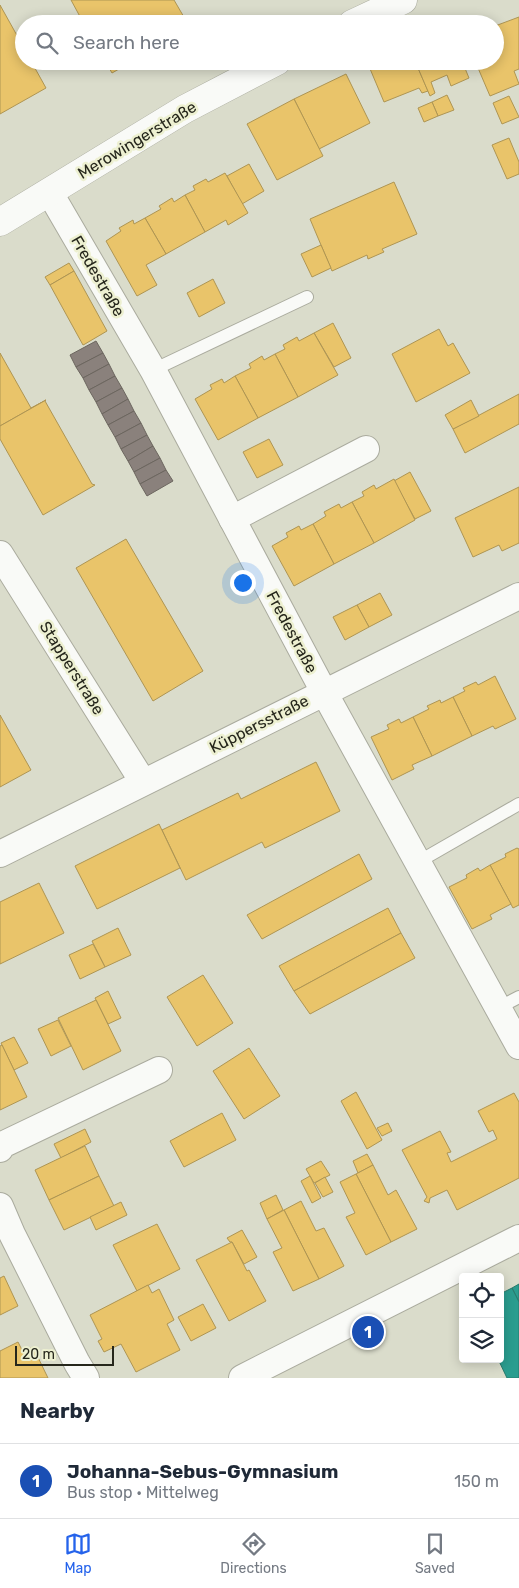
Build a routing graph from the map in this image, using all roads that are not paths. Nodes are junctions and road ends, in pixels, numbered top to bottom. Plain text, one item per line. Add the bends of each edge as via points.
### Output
1 (403, 0) edge
2 (371, 15) edge
3 (260, 70) edge
4 (50, 193) junction
5 (0, 222) edge
6 (307, 297) dead end
7 (153, 370) junction
8 (366, 449) dead end
9 (232, 519) junction
10 (0, 554) edge
11 (519, 596) edge
12 (324, 692) junction
13 (143, 782) junction
14 (519, 804) edge
15 (0, 854) edge
16 (418, 862) junction
17 (509, 1003) edge
18 (519, 1046) edge
19 (159, 1070) dead end
20 (0, 1149) edge
21 (0, 1206) edge
22 (519, 1238) edge
23 (86, 1378) edge
24 (242, 1378) edge

1 - 2 street
3 - 4 street, Merowingerstraße via 185,109
4 - 5 street, Merowingerstraße
4 - 7 street, Fredestraße
6 - 7 lane
7 - 9 street, Fredestraße
8 - 9 street
9 - 12 street, Fredestraße
10 - 13 street, Stapperstraße
11 - 12 street, Küppersstraße
12 - 13 street, Küppersstraße
12 - 16 street, Fredestraße
13 - 15 street, Küppersstraße
14 - 16 lane
16 - 17 street, Fredestraße
17 - 18 street, Fredestraße
19 - 20 street
21 - 23 street
22 - 24 street

